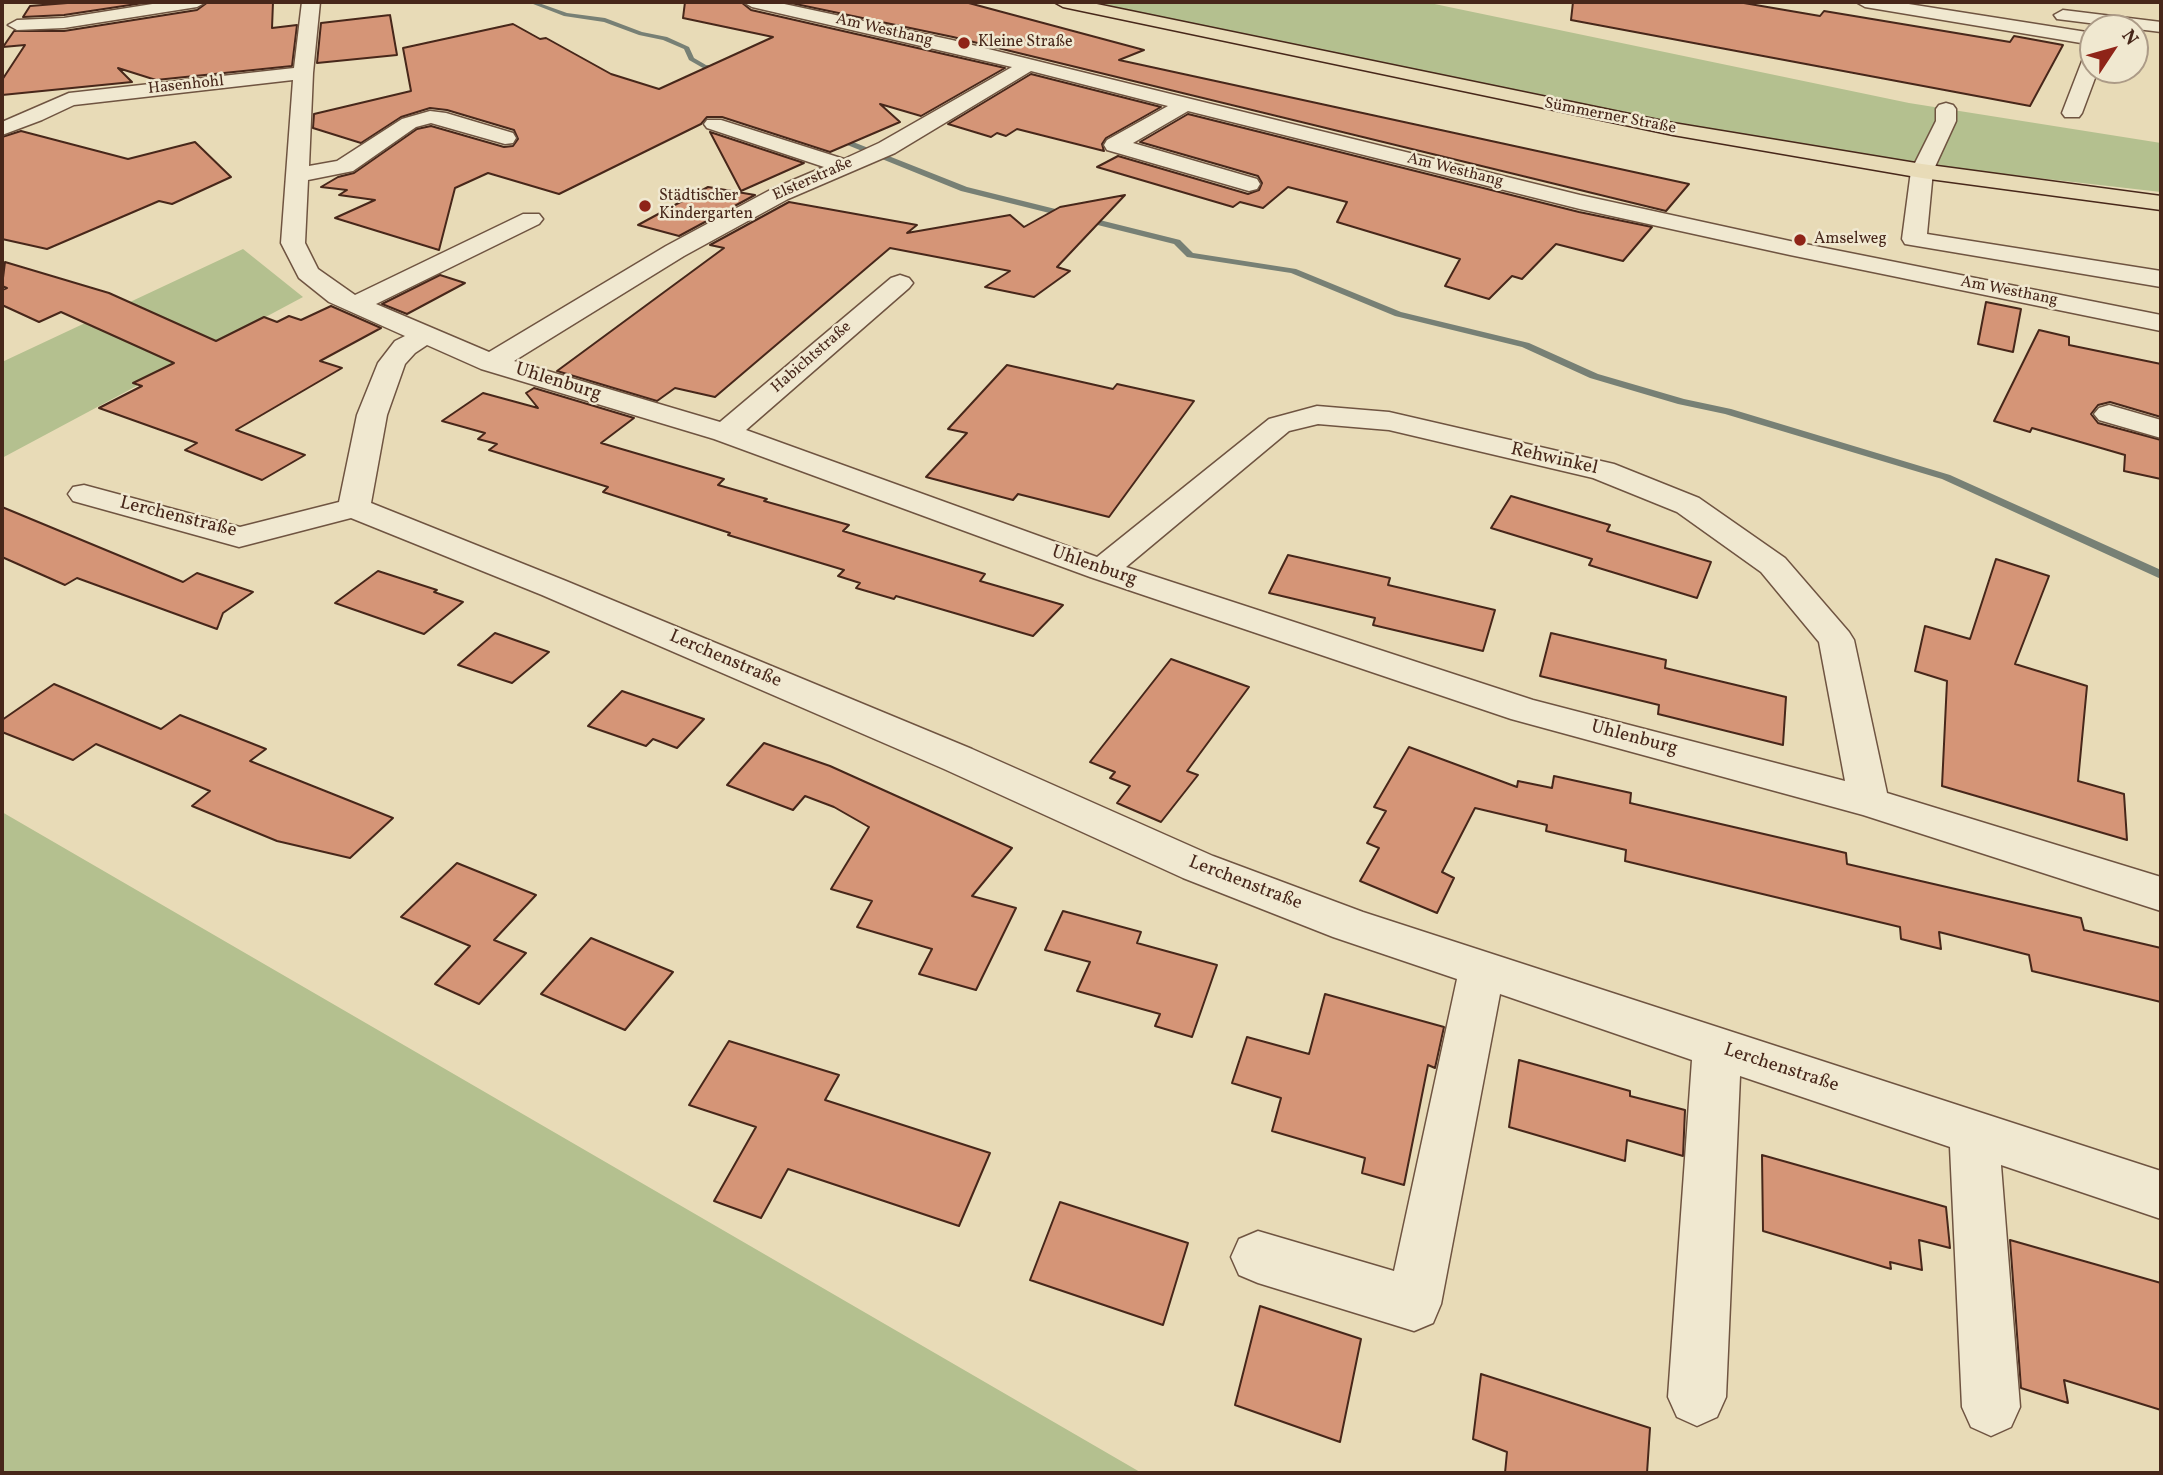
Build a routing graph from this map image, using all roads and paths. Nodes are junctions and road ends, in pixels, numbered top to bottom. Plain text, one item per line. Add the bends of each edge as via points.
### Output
1 (197, 2) edge
2 (311, 2) edge
3 (752, 2) edge
4 (1063, 2) edge
5 (1865, 2) edge
6 (1962, 2) edge
7 (2076, 2) edge
8 (2083, 2) edge
9 (862, 6) dead end
10 (2141, 13) edge
11 (2004, 15) junction
12 (828, 18) junction
13 (17, 25) dead end
14 (2161, 27) edge
15 (2079, 35) edge
16 (1028, 65) junction
17 (80, 73) dead end
18 (303, 73) junction
19 (2083, 84) edge
20 (69, 99) junction
21 (1185, 104) junction
22 (1947, 109) dead end
23 (2072, 113) dead end
24 (2, 116) edge
25 (35, 116) junction
26 (714, 124) dead end
27 (2, 129) edge
28 (505, 138) dead end
29 (851, 164) junction
30 (1922, 171) junction
31 (297, 174) junction
32 (1249, 184) dead end
33 (2161, 203) edge
34 (531, 219) dead end
35 (440, 274) dead end
36 (2161, 278) edge
37 (900, 283) dead end
38 (362, 307) junction
39 (2161, 323) edge
40 (425, 335) junction
41 (491, 363) junction
42 (2109, 414) dead end
43 (2161, 429) edge
44 (725, 433) junction
45 (84, 494) dead end
46 (354, 508) junction
47 (1102, 570) junction
48 (1869, 802) junction
49 (2161, 894) edge
50 (1482, 969) junction
51 (1717, 1048) junction
52 (1974, 1133) junction
53 (2161, 1195) edge
54 (1258, 1257) dead end
55 (1697, 1397) dead end
56 (1991, 1407) dead end

1 - 13 street via 64,23
2 - 18 street, Uhlenburg
3 - 12 street, Am Westhang
4 - 30 main road, Sümmerner Straße via 1499,95
5 - 11 street
6 - 11 street
7 - 8 street
8 - 10 street
9 - 12 street
10 - 11 street
10 - 14 street
11 - 15 street
12 - 16 street, Am Westhang
16 - 21 street, Am Westhang
16 - 29 street, Elsterstraße via 887,148
17 - 20 street
18 - 20 street, Hasenhohl
18 - 31 street, Uhlenburg
19 - 23 street
20 - 25 street, Hasenhohl
21 - 32 street via 1115,145
21 - 39 street, Am Westhang via 1593,205
22 - 30 street
24 - 25 street, Hasenhohl
25 - 27 street, Hasenhohl
26 - 29 street
28 - 31 street via 430,117 409,122 345,166
29 - 41 street, Elsterstraße via 780,194 675,251
30 - 33 main road, Sümmerner Straße
30 - 36 street via 1914,239
31 - 38 street, Uhlenburg via 293,243 308,273
34 - 38 street
35 - 38 street
37 - 44 street, Habichtstraße
38 - 40 street, Uhlenburg
40 - 41 street, Uhlenburg
40 - 46 street via 405,347 392,363 372,415
41 - 44 street, Uhlenburg
42 - 43 street
44 - 47 street, Uhlenburg
45 - 46 street, Lerchenstraße via 239,537
46 - 50 street, Lerchenstraße via 871,722 1198,867 1349,925
47 - 48 street, Uhlenburg via 1524,710
47 - 48 street, Rehwinkel via 1279,425 1317,415 1389,421 1603,471 1688,505 1773,565 1836,640
48 - 49 street, Uhlenburg
50 - 51 street, Lerchenstraße
50 - 54 street via 1414,1304
51 - 52 street, Lerchenstraße
51 - 55 street
52 - 53 street, Lerchenstraße
52 - 56 street

